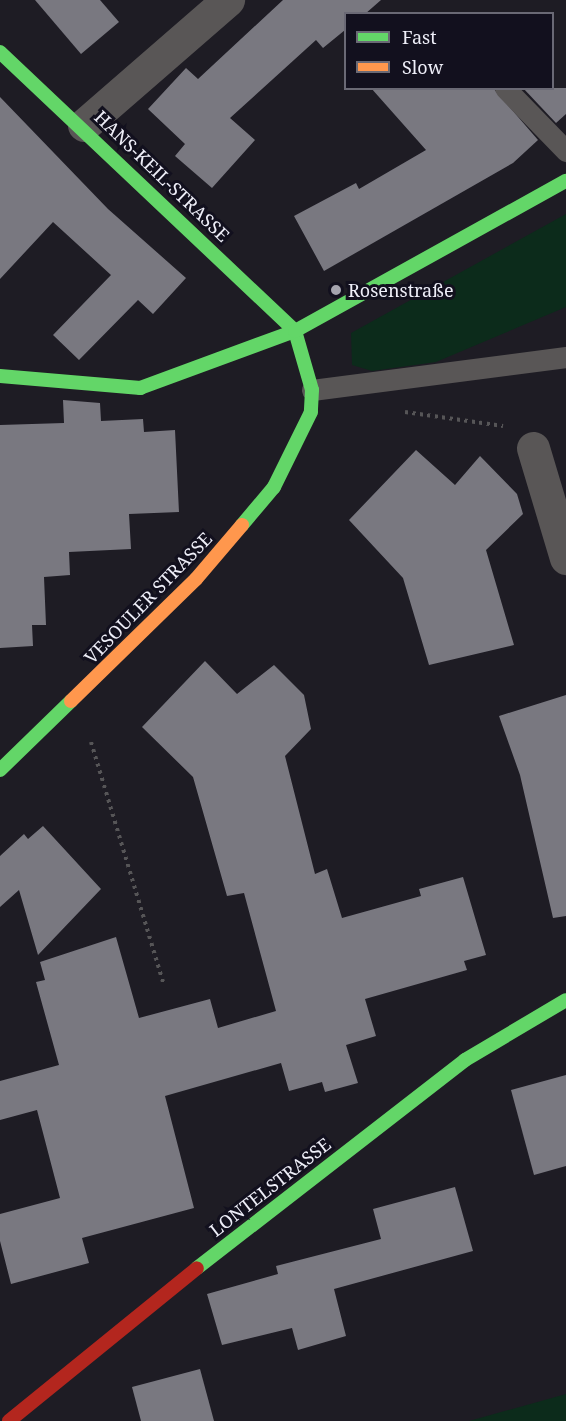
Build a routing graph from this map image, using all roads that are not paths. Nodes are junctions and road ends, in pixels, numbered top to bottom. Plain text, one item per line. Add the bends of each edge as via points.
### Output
1 (228, 0) edge
2 (0, 52) edge
3 (507, 90) edge
4 (84, 125) junction
5 (566, 151) edge
6 (566, 181) edge
7 (295, 330) junction
8 (566, 357) edge
9 (0, 376) edge
10 (312, 390) junction
11 (533, 448) road end
12 (566, 558) edge
13 (0, 770) edge
14 (566, 1000) edge
15 (9, 1421) edge

1 - 4 street
2 - 4 street, HANS-KEIL-STRASSE
3 - 5 lane
4 - 7 street, HANS-KEIL-STRASSE
6 - 7 street
7 - 9 street via 141,388
7 - 10 street, VESOULER STRASSE
8 - 10 lane
10 - 13 street, VESOULER STRASSE via 311,412 274,487 196,579
11 - 12 street
14 - 15 street, LONTELSTRASSE via 465,1060 288,1193

